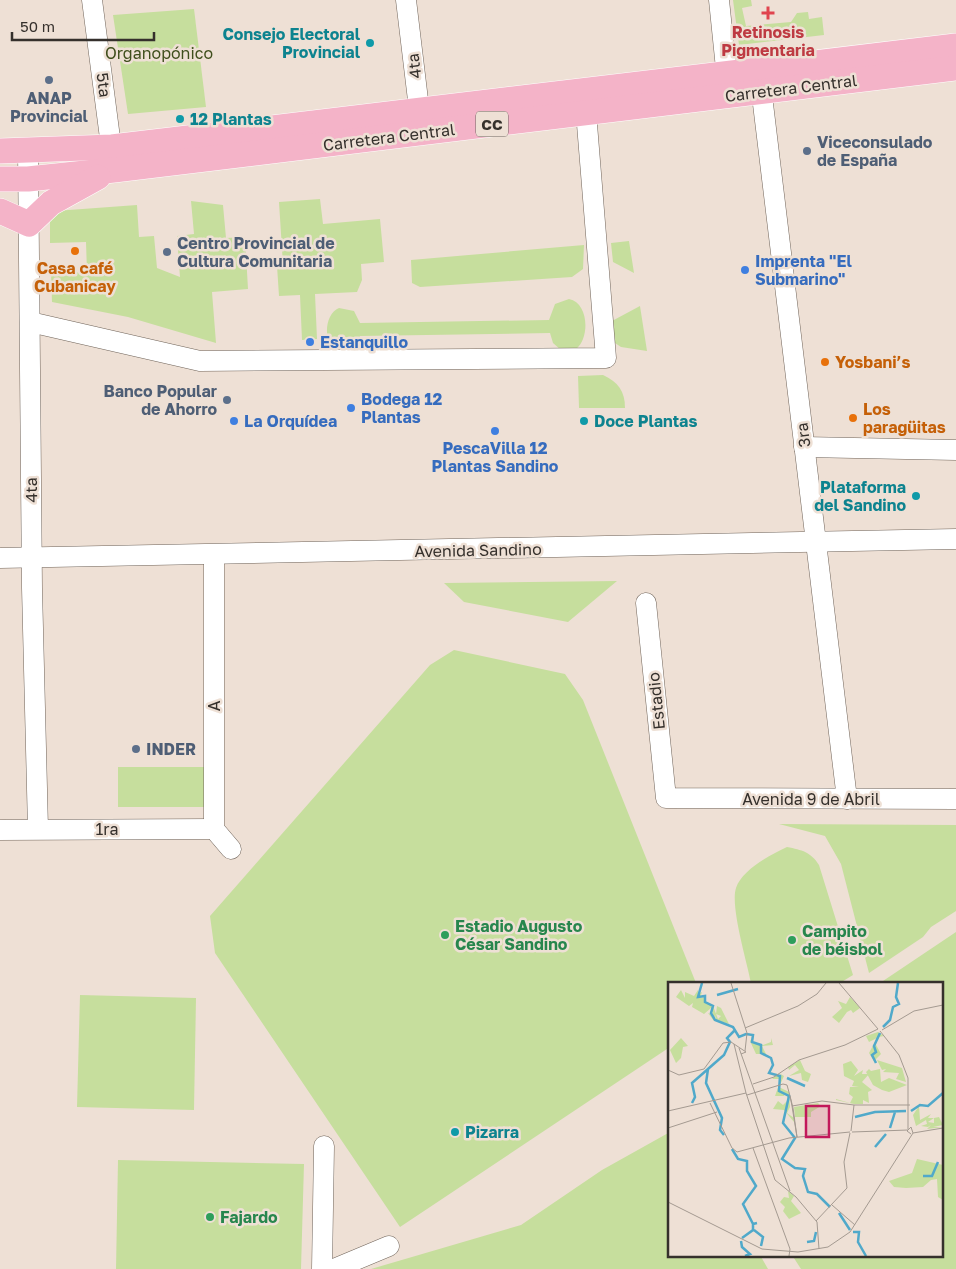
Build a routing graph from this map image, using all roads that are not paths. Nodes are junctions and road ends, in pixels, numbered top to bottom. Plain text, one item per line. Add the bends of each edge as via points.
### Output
1 (92, 0) edge
2 (406, 0) edge
3 (719, 0) edge
4 (956, 46) edge
5 (956, 68) edge
6 (760, 81) junction
7 (728, 85) junction
8 (586, 112) junction
9 (421, 121) junction
10 (28, 150) junction
11 (0, 151) edge
12 (113, 158) junction
13 (0, 179) edge
14 (28, 179) junction
15 (0, 211) edge
16 (29, 224) junction
17 (30, 322) junction
18 (804, 447) junction
19 (956, 450) edge
20 (956, 539) edge
21 (816, 542) junction
22 (214, 556) junction
23 (0, 558) edge
24 (32, 558) junction
25 (646, 604) dead end
26 (666, 798) joint
27 (847, 799) junction
28 (956, 799) edge
29 (0, 830) edge
30 (38, 830) junction
31 (214, 830) junction
32 (231, 849) dead end
33 (324, 1146) dead end
34 (389, 1246) dead end
35 (322, 1269) edge
36 (334, 1269) edge

1 - 12 street, 5ta
2 - 9 street, 4ta
3 - 7 street
4 - 6 main road, Carretera Central / CC
5 - 6 main road, Carretera Central / CC
6 - 7 main road, Carretera Central / CC
6 - 18 street, 3ra
7 - 8 main road, Carretera Central / CC
7 - 9 main road, Carretera Central / CC
8 - 9 main road, Carretera Central / CC
8 - 17 street via 606,358 200,361
9 - 12 main road, Carretera Central / CC
10 - 11 main road, Carretera Central / CC
10 - 12 main road, Carretera Central / CC
10 - 14 street, 4ta
12 - 14 main road, Carretera Central / CC
12 - 16 main road via 87,181 51,203
13 - 14 main road, Carretera Central / CC
14 - 16 street, 4ta
15 - 16 main road
16 - 17 street, 4ta
17 - 24 street, 4ta
18 - 19 street
18 - 21 street, 3ra
20 - 21 street, Avenida Sandino
21 - 22 street, Avenida Sandino
21 - 27 street, 3ra
22 - 24 street, Avenida Sandino
22 - 31 street, A
23 - 24 street, Avenida Sandino
24 - 30 street, 4ta
25 - 26 street, Estadio
26 - 27 street, Avenida 9 de Abril
27 - 28 street, Avenida 9 de Abril
29 - 30 street, 1ra
30 - 31 street, 1ra
31 - 32 street
33 - 35 street
34 - 36 street

